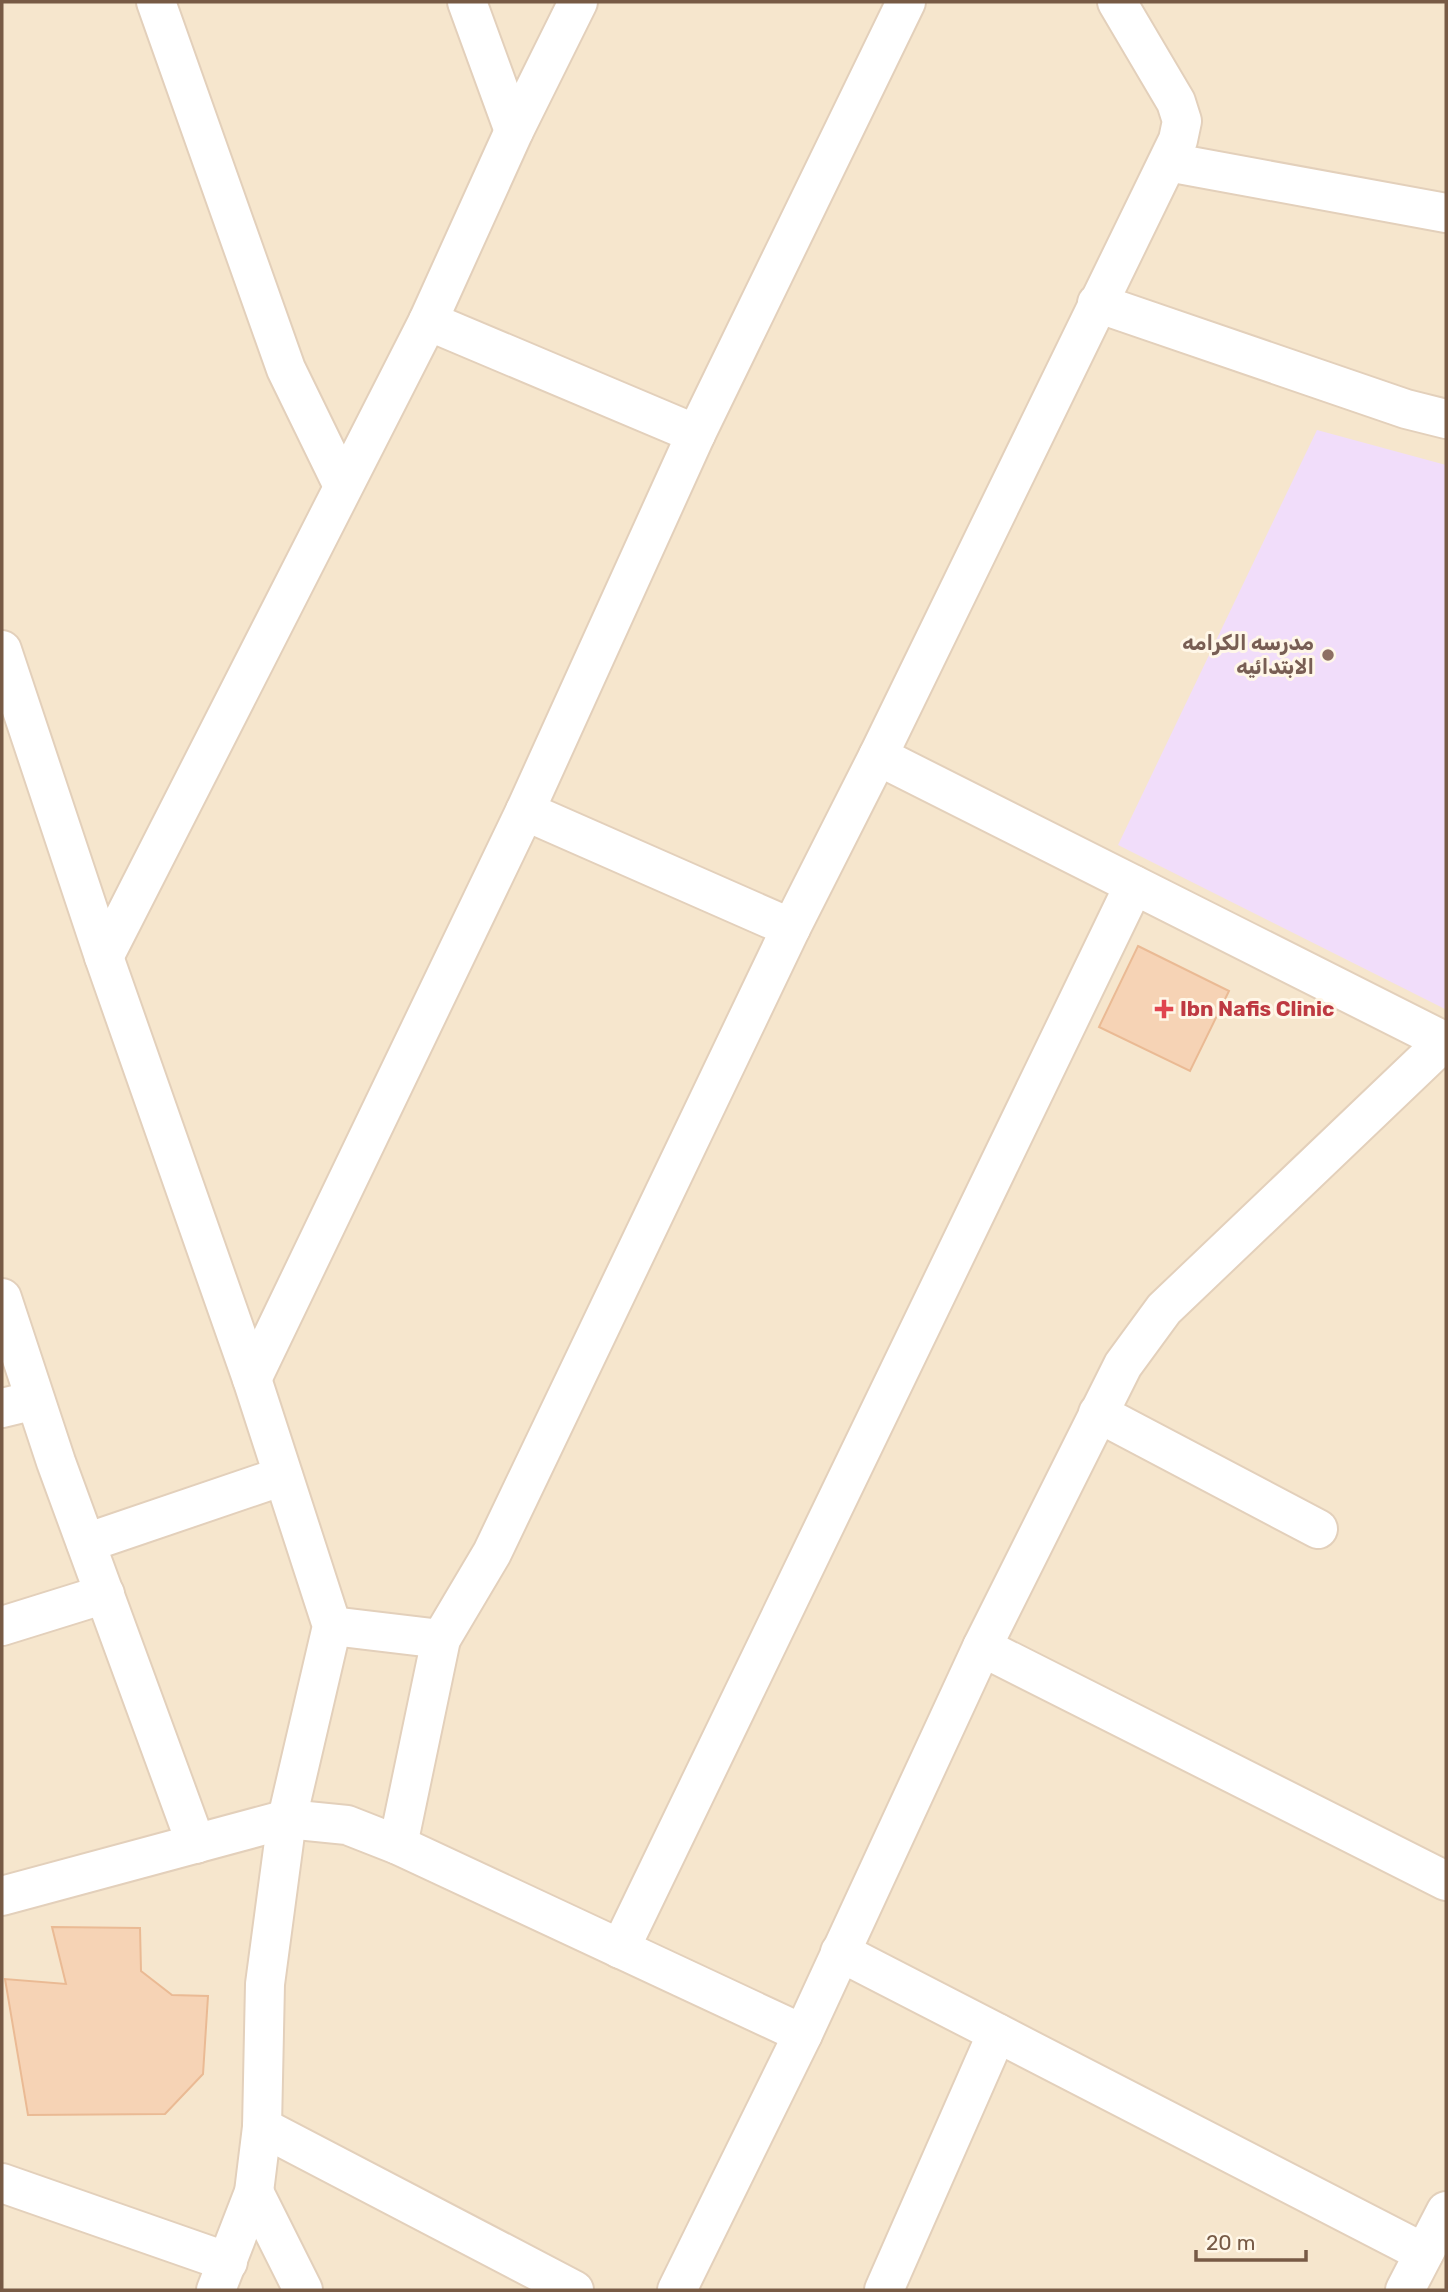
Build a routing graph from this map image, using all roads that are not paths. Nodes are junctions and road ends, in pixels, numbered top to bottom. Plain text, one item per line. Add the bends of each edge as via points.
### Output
1 (156, 2) edge
2 (467, 2) edge
3 (578, 2) edge
4 (906, 2) edge
5 (1117, 2) edge
6 (514, 131) junction
7 (1168, 162) junction
8 (1446, 213) edge
9 (1097, 303) junction
10 (428, 321) junction
11 (1446, 419) edge
12 (696, 434) junction
13 (343, 486) junction
14 (2, 650) edge
15 (878, 756) junction
16 (524, 811) junction
17 (1134, 885) junction
18 (792, 928) junction
19 (104, 957) junction
20 (1446, 1041) edge
21 (2, 1298) edge
22 (252, 1379) junction
23 (18, 1404) edge
24 (1098, 1413) junction
25 (283, 1476) junction
26 (1318, 1529) dead end
27 (86, 1543) junction
28 (105, 1594) junction
29 (2, 1626) edge
30 (332, 1626) junction
31 (441, 1639) junction
32 (982, 1647) junction
33 (288, 1819) junction
34 (196, 1844) junction
35 (398, 1845) junction
36 (1446, 1881) edge
37 (2, 1896) edge
38 (620, 1949) junction
39 (840, 1952) junction
40 (998, 2033) junction
41 (803, 2034) junction
42 (262, 2127) junction
43 (2, 2183) edge
44 (254, 2192) junction
45 (1446, 2211) edge
46 (1424, 2253) junction
47 (222, 2276) edge
48 (303, 2290) edge
49 (574, 2290) edge
50 (677, 2290) edge
51 (884, 2290) edge
52 (1405, 2290) edge

1 - 13 street via 286,369
2 - 6 street
3 - 6 street
4 - 12 street
5 - 7 street via 1167,84 1182,121
6 - 10 street
7 - 8 street
7 - 9 street
9 - 11 street
9 - 15 street
10 - 12 street
10 - 13 street
12 - 16 street
13 - 19 street
14 - 19 street
15 - 17 street
15 - 18 street
16 - 18 street
16 - 22 street
17 - 20 street
17 - 38 street
18 - 31 street via 492,1553
19 - 22 street
20 - 24 street via 1164,1309 1123,1365
21 - 23 street
22 - 25 street
23 - 27 street
24 - 26 street
24 - 32 street
25 - 27 street
25 - 30 street
27 - 28 street
28 - 29 street
28 - 34 street
30 - 31 street
30 - 33 street
31 - 35 street
32 - 36 street
32 - 39 street
33 - 34 street
33 - 35 street via 347,1825
33 - 42 street via 265,1984
34 - 37 street
35 - 38 street
38 - 41 street
39 - 40 street
39 - 41 street
40 - 46 street
40 - 51 street
41 - 50 street
42 - 44 street
42 - 49 street
43 - 47 street
44 - 47 street
44 - 48 street
45 - 46 street
46 - 52 street

